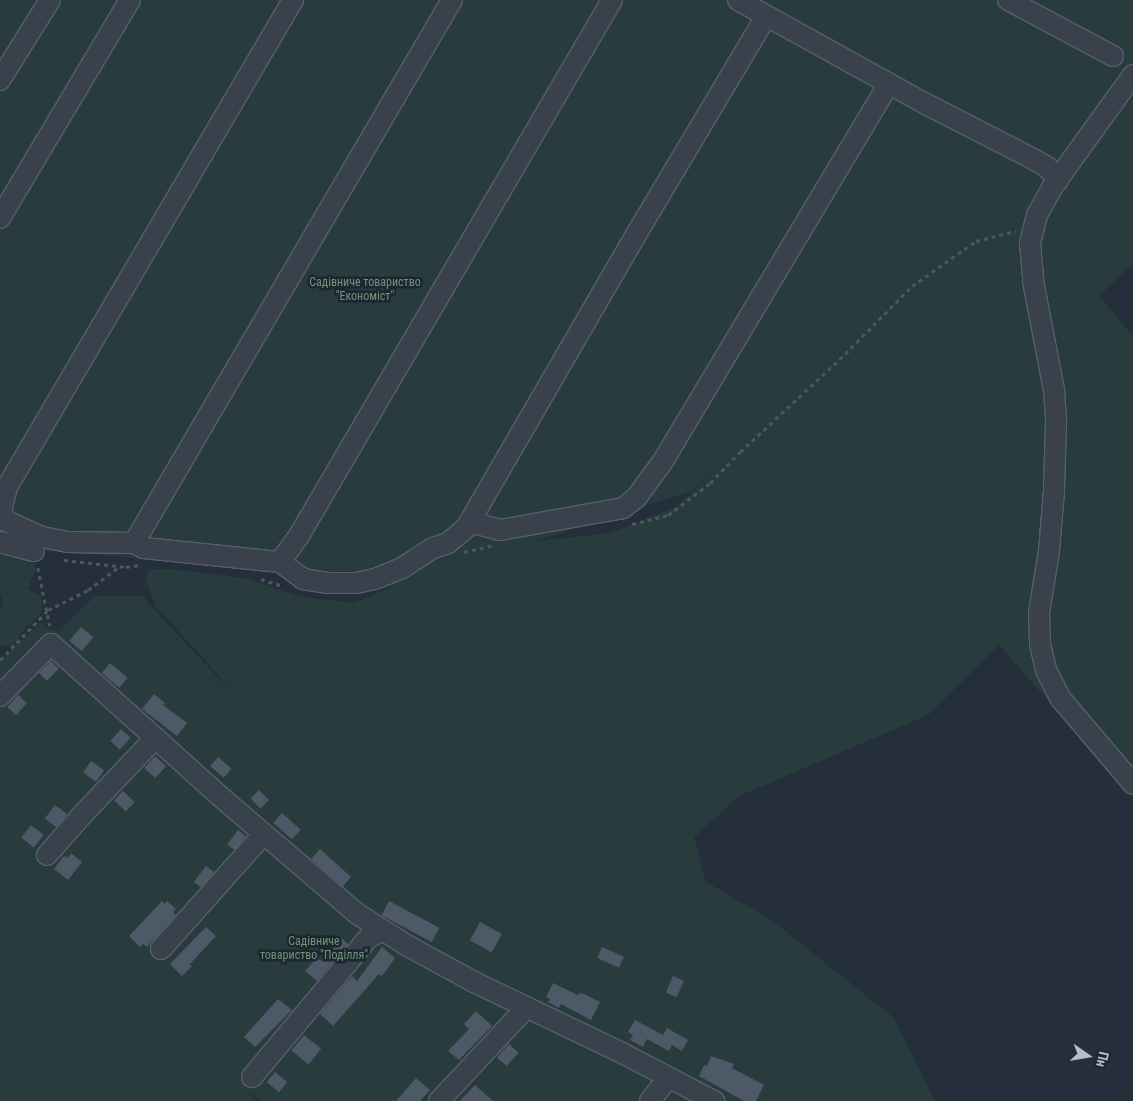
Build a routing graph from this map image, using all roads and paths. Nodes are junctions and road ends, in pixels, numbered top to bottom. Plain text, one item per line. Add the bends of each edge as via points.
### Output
1 (50, 0) edge
2 (130, 0) edge
3 (293, 0) edge
4 (452, 0) edge
5 (612, 0) edge
6 (738, 0) edge
7 (1008, 0) edge
8 (766, 17) junction
9 (1113, 56) dead end
10 (1133, 75) edge
11 (0, 80) edge
12 (888, 83) junction
13 (1058, 180) junction
14 (0, 218) edge
15 (1032, 234) junction
16 (470, 522) junction
17 (628, 525) dead end
18 (0, 542) edge
19 (134, 543) junction
20 (491, 546) dead end
21 (34, 551) joint
22 (463, 553) dead end
23 (62, 560) dead end
24 (280, 562) junction
25 (142, 565) dead end
26 (120, 566) junction
27 (255, 577) dead end
28 (288, 588) dead end
29 (48, 610) junction
30 (51, 644) junction
31 (0, 660) edge
32 (0, 696) edge
33 (155, 738) junction
34 (1133, 784) edge
35 (264, 834) junction
36 (47, 855) dead end
37 (382, 931) junction
38 (161, 949) dead end
39 (526, 1008) junction
40 (252, 1077) dead end
41 (668, 1078) junction
42 (439, 1101) edge
43 (650, 1101) edge
44 (714, 1101) edge

1 - 11 street
2 - 14 street
3 - 19 street via 43,422 3,498 1,511 6,521 42,537 67,542
4 - 19 street
5 - 24 street via 329,485
6 - 8 street
7 - 9 street
8 - 12 street
8 - 16 street
10 - 13 street
12 - 13 street via 1035,160
12 - 16 street via 663,461 636,498 623,508 500,530
13 - 15 street via 1037,215
15 - 17 path via 1013,231 976,241 920,280 710,483 668,515
15 - 34 street via 1033,281 1054,390 1056,422 1049,551 1039,613 1040,644 1046,670 1061,699
16 - 24 street via 448,543 433,548 402,568 356,583 302,579
18 - 21 street
19 - 24 street via 144,548
20 - 22 path
21 - 29 path
23 - 26 path
25 - 26 path
26 - 29 path via 88,590
27 - 28 path
29 - 30 path
29 - 31 path
30 - 32 street
30 - 33 street
33 - 35 street
33 - 36 street
35 - 37 street via 356,913
35 - 38 street
37 - 39 street
37 - 40 street via 369,937
39 - 41 street
39 - 42 street
41 - 43 street
41 - 44 street

